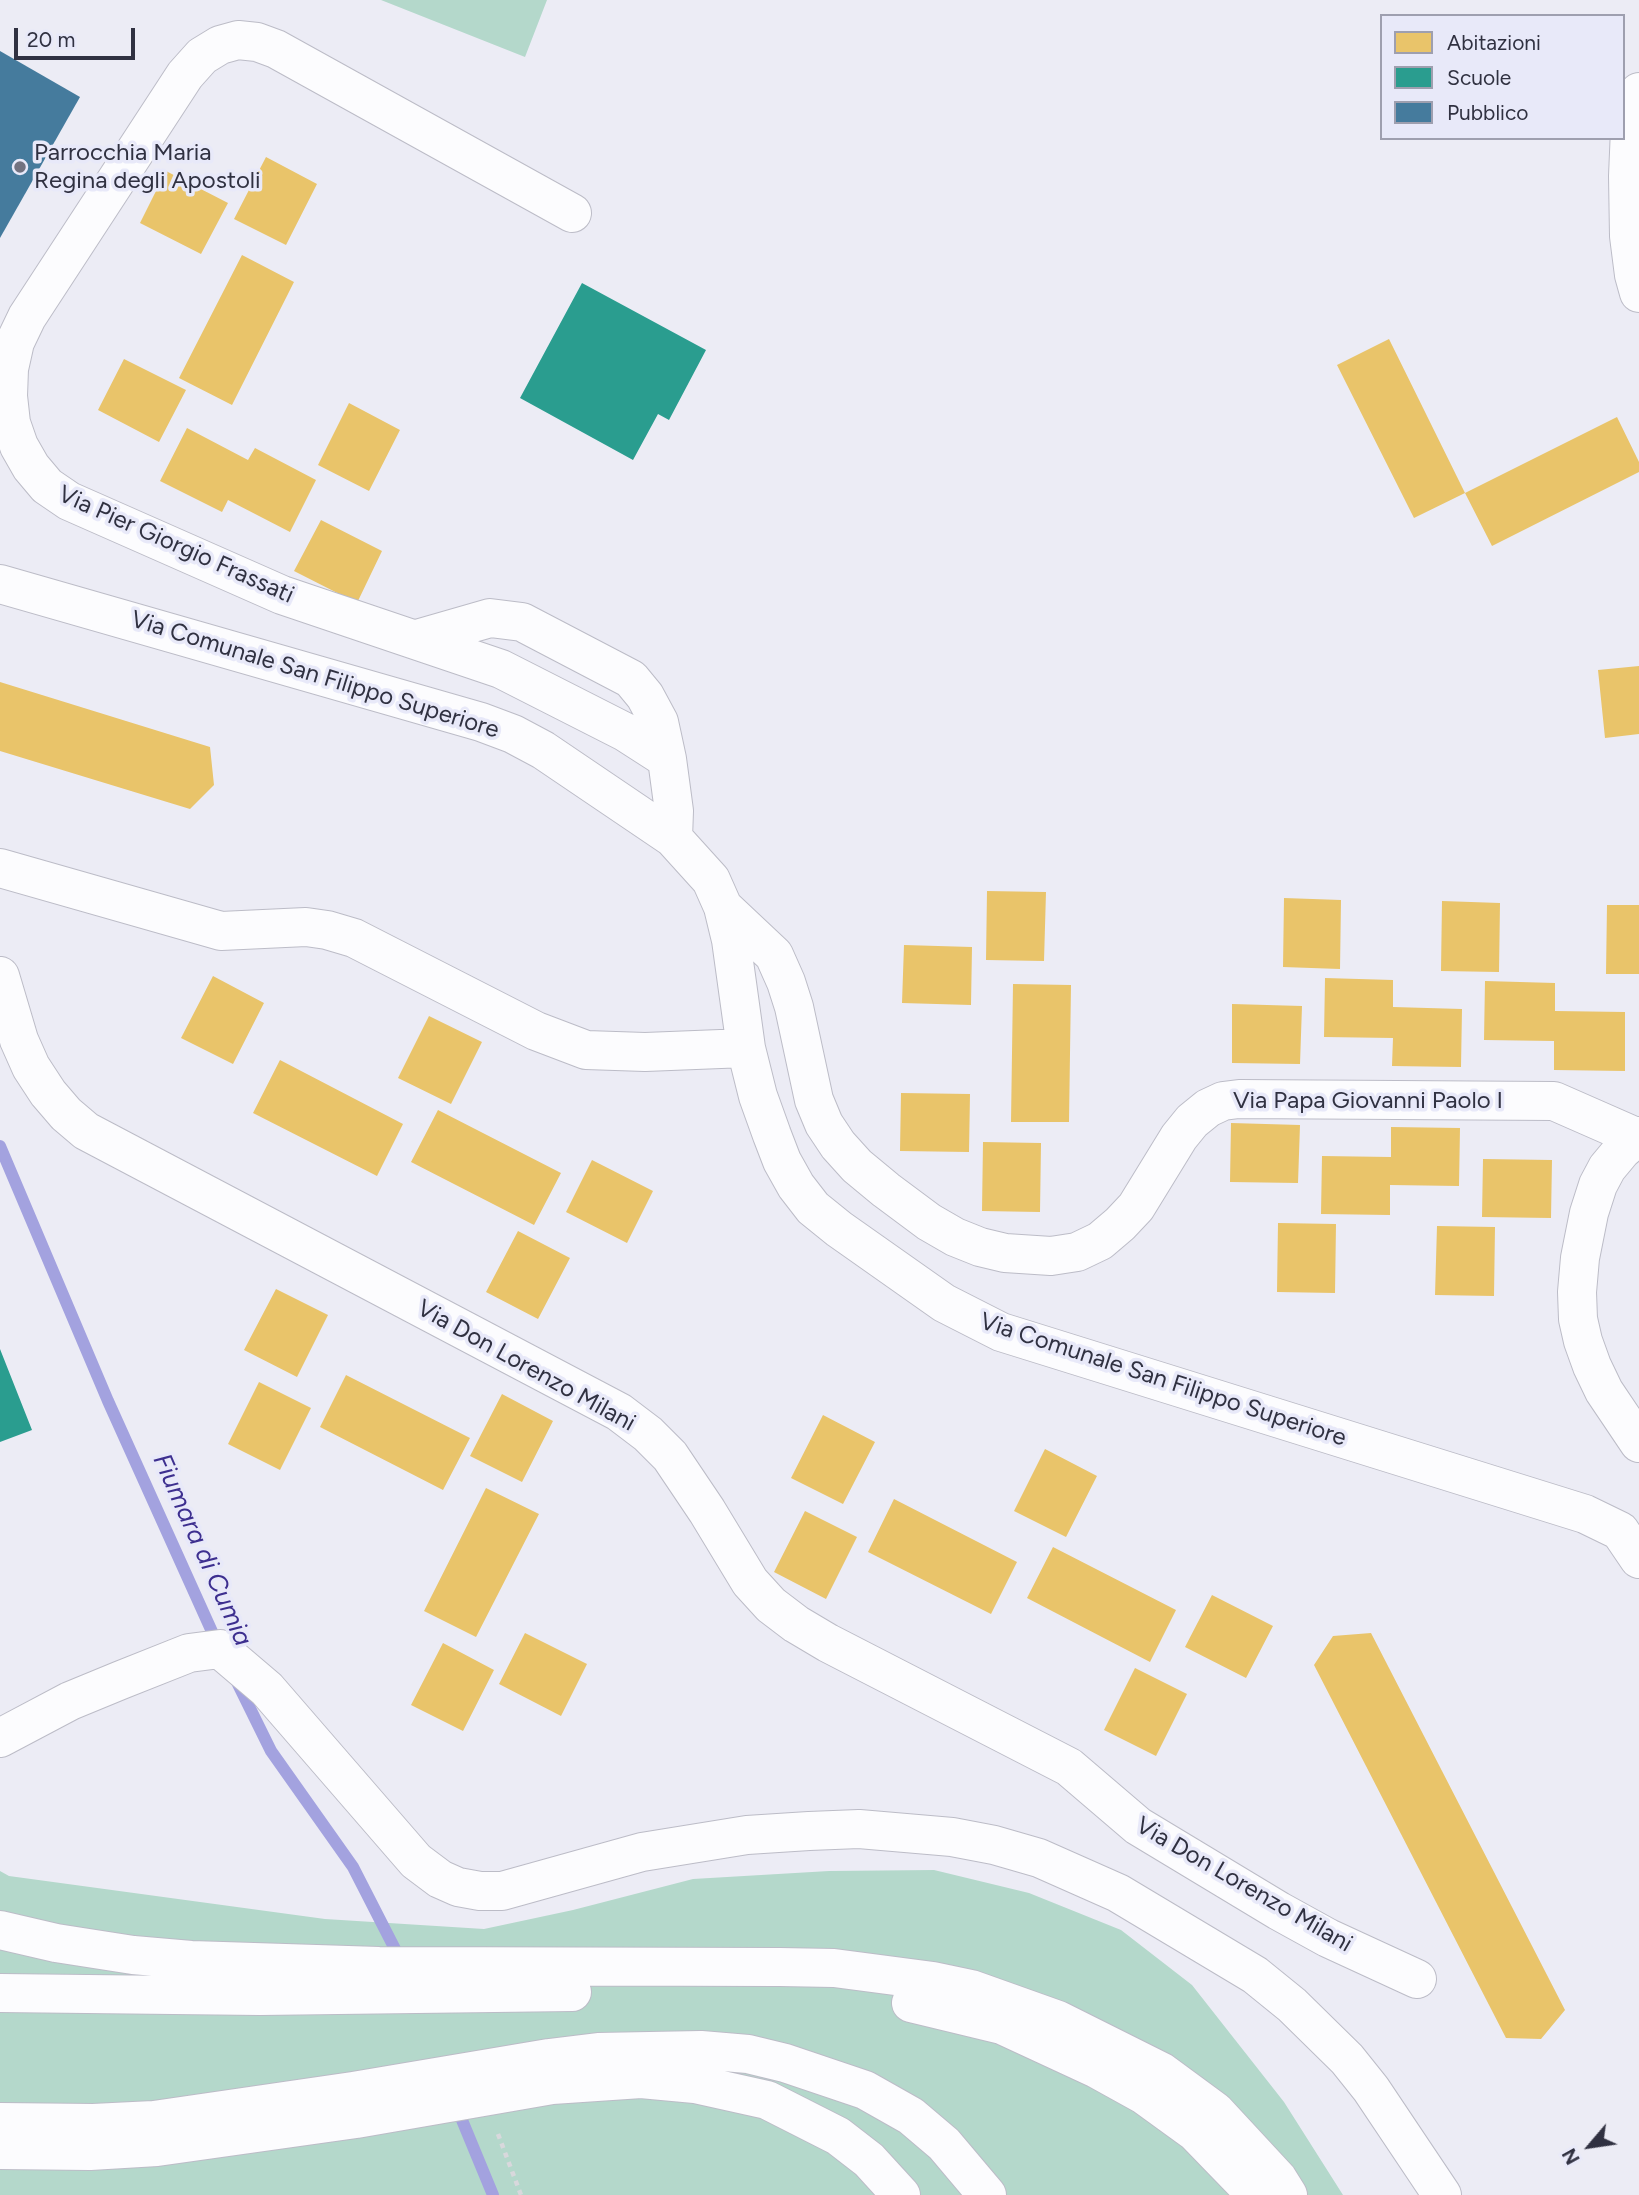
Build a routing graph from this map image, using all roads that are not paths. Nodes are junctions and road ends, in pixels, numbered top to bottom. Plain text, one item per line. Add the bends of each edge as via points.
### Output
1 (1639, 92) edge
2 (572, 213) dead end
3 (1639, 293) edge
4 (0, 584) edge
5 (416, 639) junction
6 (667, 759) junction
7 (673, 838) junction
8 (0, 869) edge
9 (723, 907) junction
10 (0, 976) edge
11 (747, 1048) junction
12 (1637, 1137) edge
13 (1639, 1443) edge
14 (1639, 1559) edge
15 (0, 1738) edge
16 (0, 1930) edge
17 (1417, 1979) dead end
18 (0, 1993) edge
19 (0, 2122) edge
20 (0, 2150) edge
21 (901, 2195) edge
22 (987, 2195) edge
23 (1256, 2195) edge
24 (1288, 2195) edge
25 (1442, 2195) edge

1 - 3 main road via 1630,129 1628,176 1629,236
2 - 5 main road, Via Pier Giorgio Frassati via 276,49 238,40 202,56 185,75 15,342 9,369 11,423 31,467 47,486 69,501 262,587
4 - 7 main road, Via Comunale San Filippo Superiore via 513,734
5 - 6 main road, Via Pier Giorgio Frassati via 501,668
5 - 6 main road via 490,618 522,622 631,679 659,722
6 - 7 main road
7 - 9 main road, Via Comunale San Filippo Superiore via 711,880
8 - 11 main road via 221,931 306,928 354,938 536,1031 586,1050
9 - 11 main road, Via Comunale San Filippo Superiore
9 - 12 main road, Via Papa Giovanni Paolo I via 774,955 794,1007 814,1100 838,1145 857,1166 929,1222 980,1247 1051,1256 1077,1252 1100,1241 1136,1207 1192,1121 1223,1101 1554,1101
10 - 17 main road, Via Don Lorenzo Milani via 31,1067 66,1114 86,1131 619,1412 670,1456 750,1582 796,1624 1069,1767 1139,1826 1303,1924
11 - 14 main road, Via Comunale San Filippo Superiore via 758,1096 782,1161 813,1208 954,1308 1036,1344 1585,1514 1619,1531
12 - 13 main road via 1607,1168 1598,1185 1584,1235 1577,1292 1580,1330 1592,1366
15 - 25 main road via 59,1707 189,1653 220,1649 267,1689 416,1861 458,1887 502,1891 653,1849 809,1831 859,1829 941,1836 1039,1858 1118,1893 1243,1968 1292,2005 1355,2068
16 - 24 main road via 56,1943 191,1960 379,1966 834,1968 933,1981 971,1989 1058,2020 1162,2072 1215,2111
18 - 23 main road via 260,1996 784,1990 891,2000 1002,2025 1097,2069 1144,2095 1195,2132
19 - 22 main road via 154,2120 549,2058 701,2050 785,2063 865,2090 911,2116 944,2144
20 - 21 main road via 157,2147 321,2125 552,2085 641,2079 695,2084 767,2100 838,2136 869,2160

